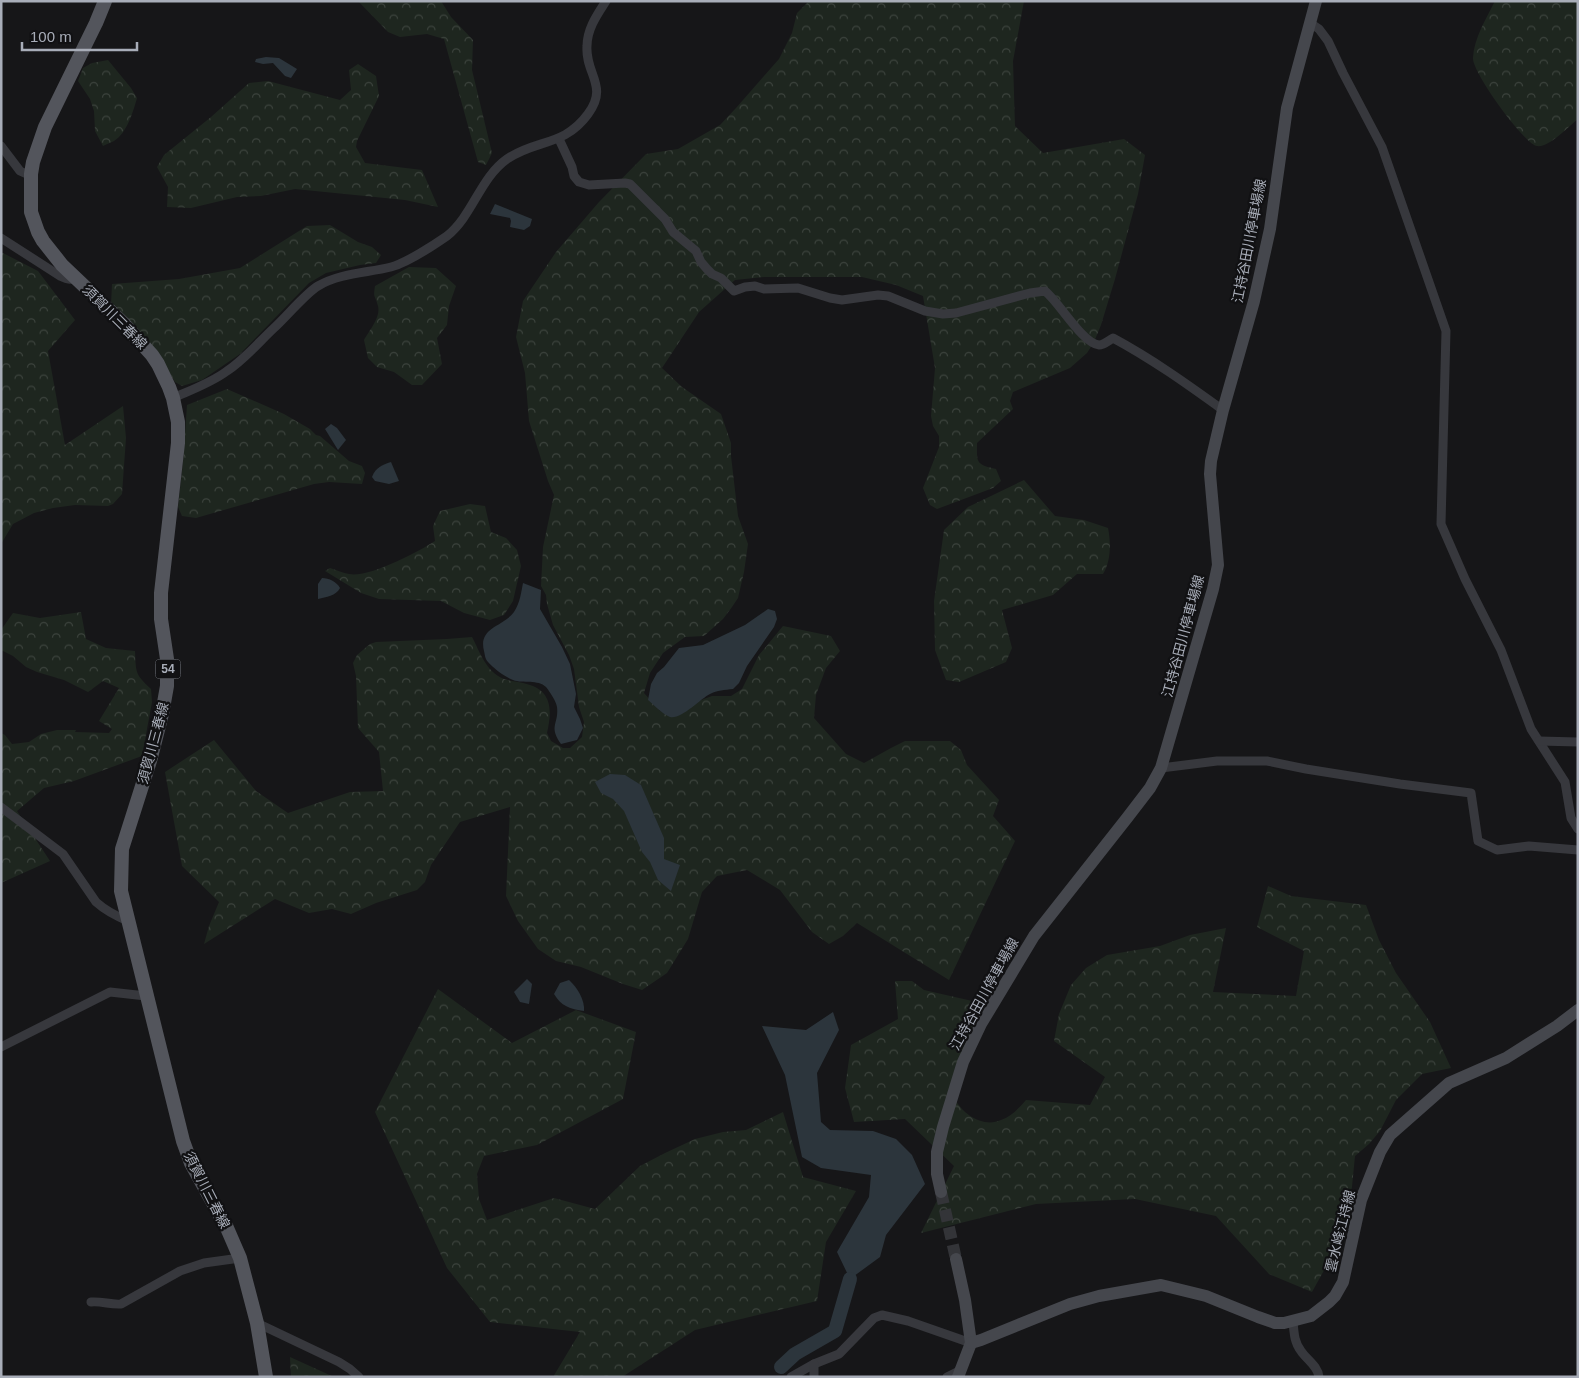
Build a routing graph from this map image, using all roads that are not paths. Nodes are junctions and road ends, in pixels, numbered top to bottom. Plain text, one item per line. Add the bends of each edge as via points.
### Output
1 (105, 1) edge
2 (606, 1) edge
3 (1316, 1) edge
4 (1310, 23) junction
5 (559, 139) junction
6 (1, 146) edge
7 (31, 176) junction
8 (1, 238) edge
9 (76, 278) junction
10 (173, 398) junction
11 (1223, 410) junction
12 (1539, 741) junction
13 (1578, 742) edge
14 (1161, 768) junction
15 (1, 807) edge
16 (1578, 829) edge
17 (1578, 850) edge
18 (128, 921) junction
19 (146, 996) junction
20 (1578, 1010) edge
21 (1, 1047) edge
22 (941, 1192) tunnel mouth
23 (240, 1258) junction
24 (956, 1259) tunnel mouth
25 (91, 1302) dead end
26 (1293, 1321) junction
27 (257, 1323) junction
28 (971, 1343) junction
29 (814, 1364) junction
30 (960, 1373) edge
31 (266, 1377) edge
32 (359, 1377) edge
33 (791, 1377) edge
34 (814, 1377) edge
35 (947, 1377) edge
36 (1319, 1377) edge

1 - 7 main road, 須賀川三春線 / 54 via 45,127
2 - 5 street via 592,24 587,45 597,87 596,98 588,114
3 - 4 main road, 江持谷田川停車場線
4 - 11 main road, 江持谷田川停車場線 via 1287,108 1270,229 1254,301
4 - 12 street via 1328,41 1382,147 1446,331 1441,524 1501,650 1531,730
5 - 10 street via 523,151 500,165 462,221 446,236 398,265 350,274 318,286 227,372
5 - 11 street via 579,182 589,185 630,184 666,219 673,232 696,251 707,269 734,292 756,286 798,288 842,300 888,296 925,311 943,314 1045,291 1094,344 1101,345 1113,338 1139,352
6 - 7 street via 20,171
7 - 9 main road, 須賀川三春線 / 54 via 32,212 38,232 51,252
8 - 9 street via 60,276
9 - 10 main road, 須賀川三春線 / 54 via 142,343 158,364
10 - 18 main road, 須賀川三春線 / 54 via 178,443 160,608 167,686 150,761 122,849 121,891
11 - 14 main road, 江持谷田川停車場線 via 1210,474 1218,565
12 - 13 street
12 - 16 street via 1565,782 1572,818
14 - 17 street via 1217,761 1267,761 1471,793 1478,841 1496,850 1529,846
14 - 22 main road, 江持谷田川停車場線 via 1128,818 1034,936 981,1024 963,1062 942,1127 937,1152
15 - 18 street via 62,854 96,902
18 - 19 main road, 須賀川三春線 / 54
19 - 21 street via 110,992
19 - 23 main road, 須賀川三春線 / 54 via 191,1163
20 - 26 main road, 雲水峰江持線 via 1506,1058 1449,1084 1390,1135 1362,1200 1343,1282 1335,1296 1319,1310
23 - 25 street via 204,1263 180,1271 121,1304
23 - 27 main road, 須賀川三春線 / 54
24 - 28 main road
26 - 28 main road, 雲水峰江持線 via 1275,1323 1206,1296 1161,1285 1070,1304
26 - 36 street via 1295,1341
27 - 31 main road, 須賀川三春線 / 54
27 - 32 street via 339,1362
28 - 29 street via 882,1315 874,1318 839,1354
28 - 30 main road
29 - 33 street
29 - 34 street
30 - 35 street

